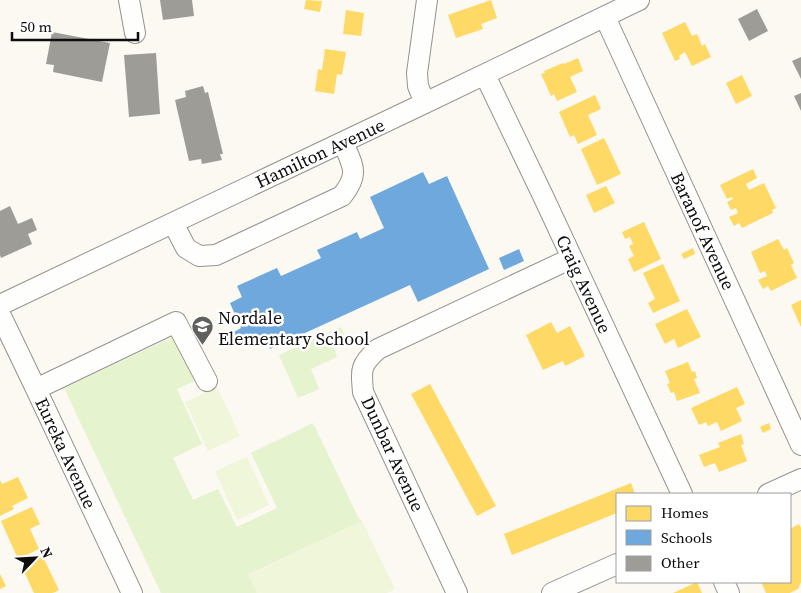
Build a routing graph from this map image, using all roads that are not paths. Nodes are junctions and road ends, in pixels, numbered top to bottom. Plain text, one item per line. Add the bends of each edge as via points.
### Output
1 (129, 0) edge
2 (427, 0) edge
3 (640, 0) edge
4 (605, 17) junction
5 (136, 33) dead end
6 (484, 75) junction
7 (425, 103) junction
8 (343, 142) junction
9 (172, 223) junction
10 (572, 258) junction
11 (0, 305) edge
12 (0, 314) edge
13 (207, 381) dead end
14 (36, 389) junction
15 (801, 445) edge
16 (801, 479) edge
17 (682, 493) edge
18 (770, 493) edge
19 (616, 564) edge
20 (132, 593) edge
21 (457, 593) edge
22 (552, 593) edge

1 - 5 street
2 - 7 street via 417,73
3 - 4 street, Hamilton Avenue
4 - 6 street, Hamilton Avenue
4 - 15 street, Baranof Avenue
6 - 7 street, Hamilton Avenue
6 - 10 street, Craig Avenue
7 - 8 street, Hamilton Avenue
8 - 9 street, Hamilton Avenue
8 - 9 street via 354,170 351,184 342,196 216,255 199,256 186,248
9 - 11 street, Hamilton Avenue
10 - 17 street, Craig Avenue
10 - 21 street, Dunbar Avenue via 378,349 367,358 362,371 363,392
12 - 14 street, Eureka Avenue
13 - 14 street via 176,322
14 - 20 street, Eureka Avenue
16 - 18 street
19 - 22 street

